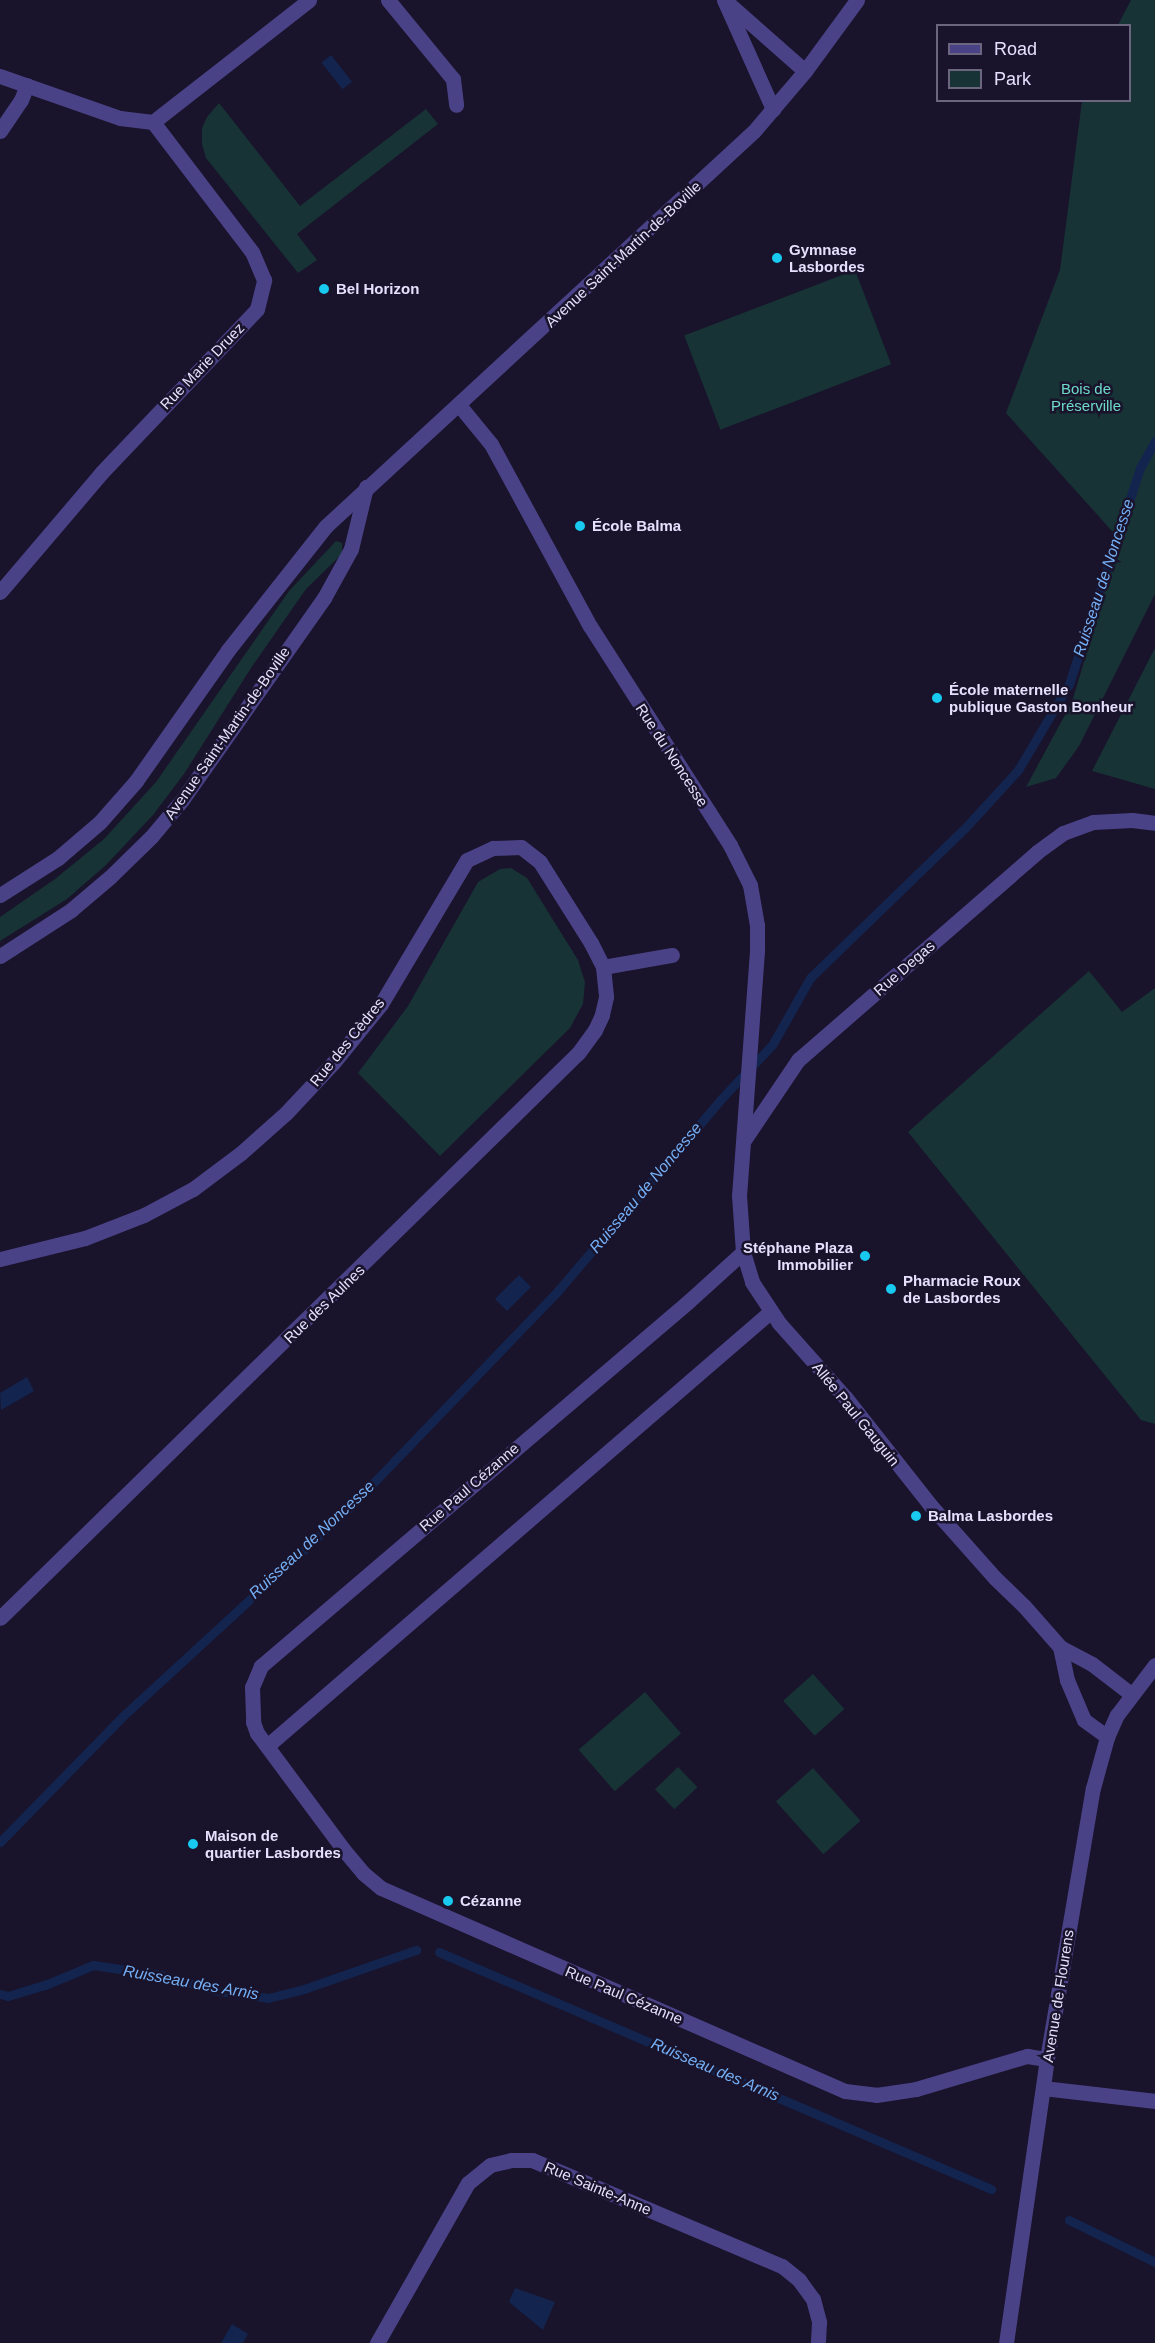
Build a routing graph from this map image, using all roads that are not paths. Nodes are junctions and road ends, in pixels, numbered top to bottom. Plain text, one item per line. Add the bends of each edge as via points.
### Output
1 (309, 0) edge
2 (388, 0) edge
3 (724, 0) edge
4 (857, 0) edge
5 (805, 71) junction
6 (0, 76) edge
7 (27, 85) junction
8 (456, 105) dead end
9 (773, 109) junction
10 (153, 122) junction
11 (0, 131) edge
12 (459, 405) junction
13 (366, 487) junction
14 (0, 592) edge
15 (1155, 823) edge
16 (0, 895) edge
17 (672, 954) dead end
18 (0, 956) edge
19 (603, 967) junction
20 (742, 1142) junction
21 (742, 1252) junction
22 (0, 1259) edge
23 (770, 1312) junction
24 (0, 1618) edge
25 (1060, 1647) junction
26 (1155, 1665) edge
27 (1131, 1694) junction
28 (1107, 1737) junction
29 (267, 1746) junction
30 (1047, 2059) junction
31 (1043, 2088) junction
32 (1155, 2101) edge
33 (377, 2343) edge
34 (818, 2343) edge
35 (1006, 2343) edge

1 - 10 street
2 - 8 street via 453,79
3 - 5 street
3 - 9 street
4 - 5 street, Avenue Saint-Martin-de-Boville
5 - 9 street, Avenue Saint-Martin-de-Boville
6 - 7 street
7 - 10 street via 120,118
7 - 11 street
9 - 12 street, Avenue Saint-Martin-de-Boville via 709,174
10 - 14 street, Rue Marie Druez via 252,252 264,280 257,309 102,472
12 - 13 street, Avenue Saint-Martin-de-Boville
12 - 20 street, Rue du Noncesse via 491,444 590,626 744,870 757,925
13 - 16 street, Avenue Saint-Martin-de-Boville via 326,526 278,584 136,781 100,822 58,858
13 - 18 street, Avenue Saint-Martin-de-Boville via 351,549 324,598 182,800 110,877 71,910
15 - 20 street, Rue Degas via 1092,822 1063,833 1037,852 798,1060
17 - 19 street
19 - 22 street, Rue des Cèdres via 540,862 521,847 493,848 467,860 381,1004 333,1063 241,1153 194,1189 144,1215 85,1238
19 - 24 street, Rue des Aulnes via 606,997 602,1015 578,1053
20 - 21 street, Allée Paul Gauguin
21 - 23 street, Allée Paul Gauguin via 752,1282
21 - 29 street, Rue Paul Cézanne via 261,1666 252,1687 251,1710 257,1733
23 - 25 street, Allée Paul Gauguin via 845,1397 931,1506
23 - 29 street
25 - 27 street, Allée Paul Gauguin via 1092,1664
25 - 28 street via 1066,1680 1084,1720
26 - 27 street, Avenue de Flourens
27 - 28 street, Avenue de Flourens
28 - 30 street, Avenue de Flourens via 1093,1788
29 - 30 street, Rue Paul Cézanne via 350,1857 381,1888 845,2091 876,2095 916,2089 1027,2056
30 - 31 street, Avenue de Flourens
31 - 32 street
31 - 35 street, Avenue de Flourens
33 - 34 street, Rue Sainte-Anne via 468,2183 490,2165 532,2160 782,2266 813,2299 819,2322

